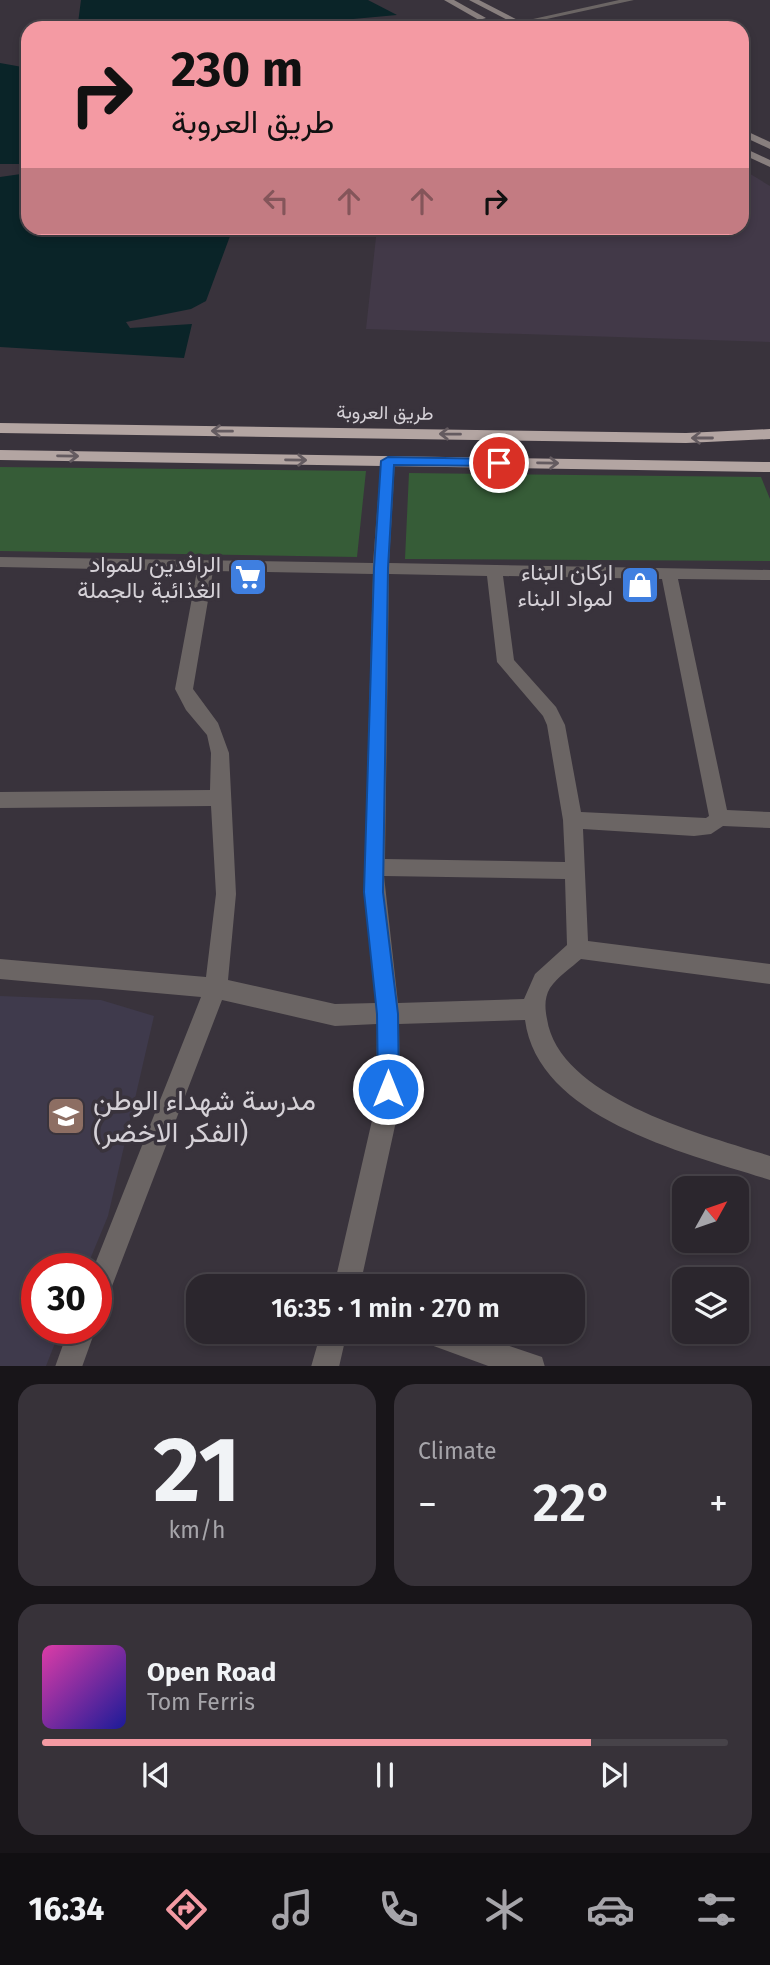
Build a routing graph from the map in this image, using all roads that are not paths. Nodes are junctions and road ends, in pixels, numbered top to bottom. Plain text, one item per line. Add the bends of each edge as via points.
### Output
1 (448, 0) edge
2 (473, 0) edge
3 (630, 0) edge
4 (490, 21) edge
5 (515, 21) edge
6 (529, 21) edge
7 (749, 136) edge
8 (770, 146) edge
9 (749, 154) edge
10 (770, 164) edge
11 (0, 428) edge
12 (770, 434) edge
13 (0, 455) edge
14 (388, 461) junction
15 (770, 467) edge
16 (0, 562) edge
17 (206, 565) junction
18 (381, 568) junction
19 (494, 570) junction
20 (669, 573) junction
21 (770, 575) edge
22 (220, 798) junction
23 (0, 800) edge
24 (719, 818) junction
25 (573, 820) junction
26 (770, 820) edge
27 (374, 867) junction
28 (575, 871) junction
29 (578, 949) junction
30 (0, 969) edge
31 (770, 974) edge
32 (216, 988) junction
33 (534, 1009) junction
34 (387, 1014) junction
35 (770, 1168) edge
36 (112, 1253) edge
37 (349, 1274) edge
38 (77, 1344) edge
39 (331, 1344) edge
40 (464, 1344) edge
41 (68, 1366) edge
42 (325, 1366) edge
43 (529, 1366) edge

1 - 4 main road
2 - 5 main road
3 - 6 street
7 - 8 main road
9 - 10 main road
12 -> 11 highway, طريق العروبة via 686,438
13 -> 14 highway
14 -> 15 highway
14 - 18 street
16 - 17 street
17 - 18 street
17 - 22 street via 184,688 187,700 219,742
18 - 19 street
18 - 27 street
19 - 20 street
19 - 25 street via 506,662 553,718
20 - 21 street
20 - 24 street
22 - 23 street
22 - 32 street via 226,894
24 - 25 street via 711,826 694,828
24 - 26 street
25 - 28 street
27 - 28 street
27 - 34 street
28 - 29 street
29 - 31 street
29 - 33 street via 547,974 535,992
30 - 32 street
32 - 34 street via 335,1015
32 - 36 street
33 - 34 street
33 - 35 street via 539,1035 552,1058 578,1087 616,1114
34 - 37 street via 388,1103
38 - 41 street
39 - 42 street
40 - 43 street

